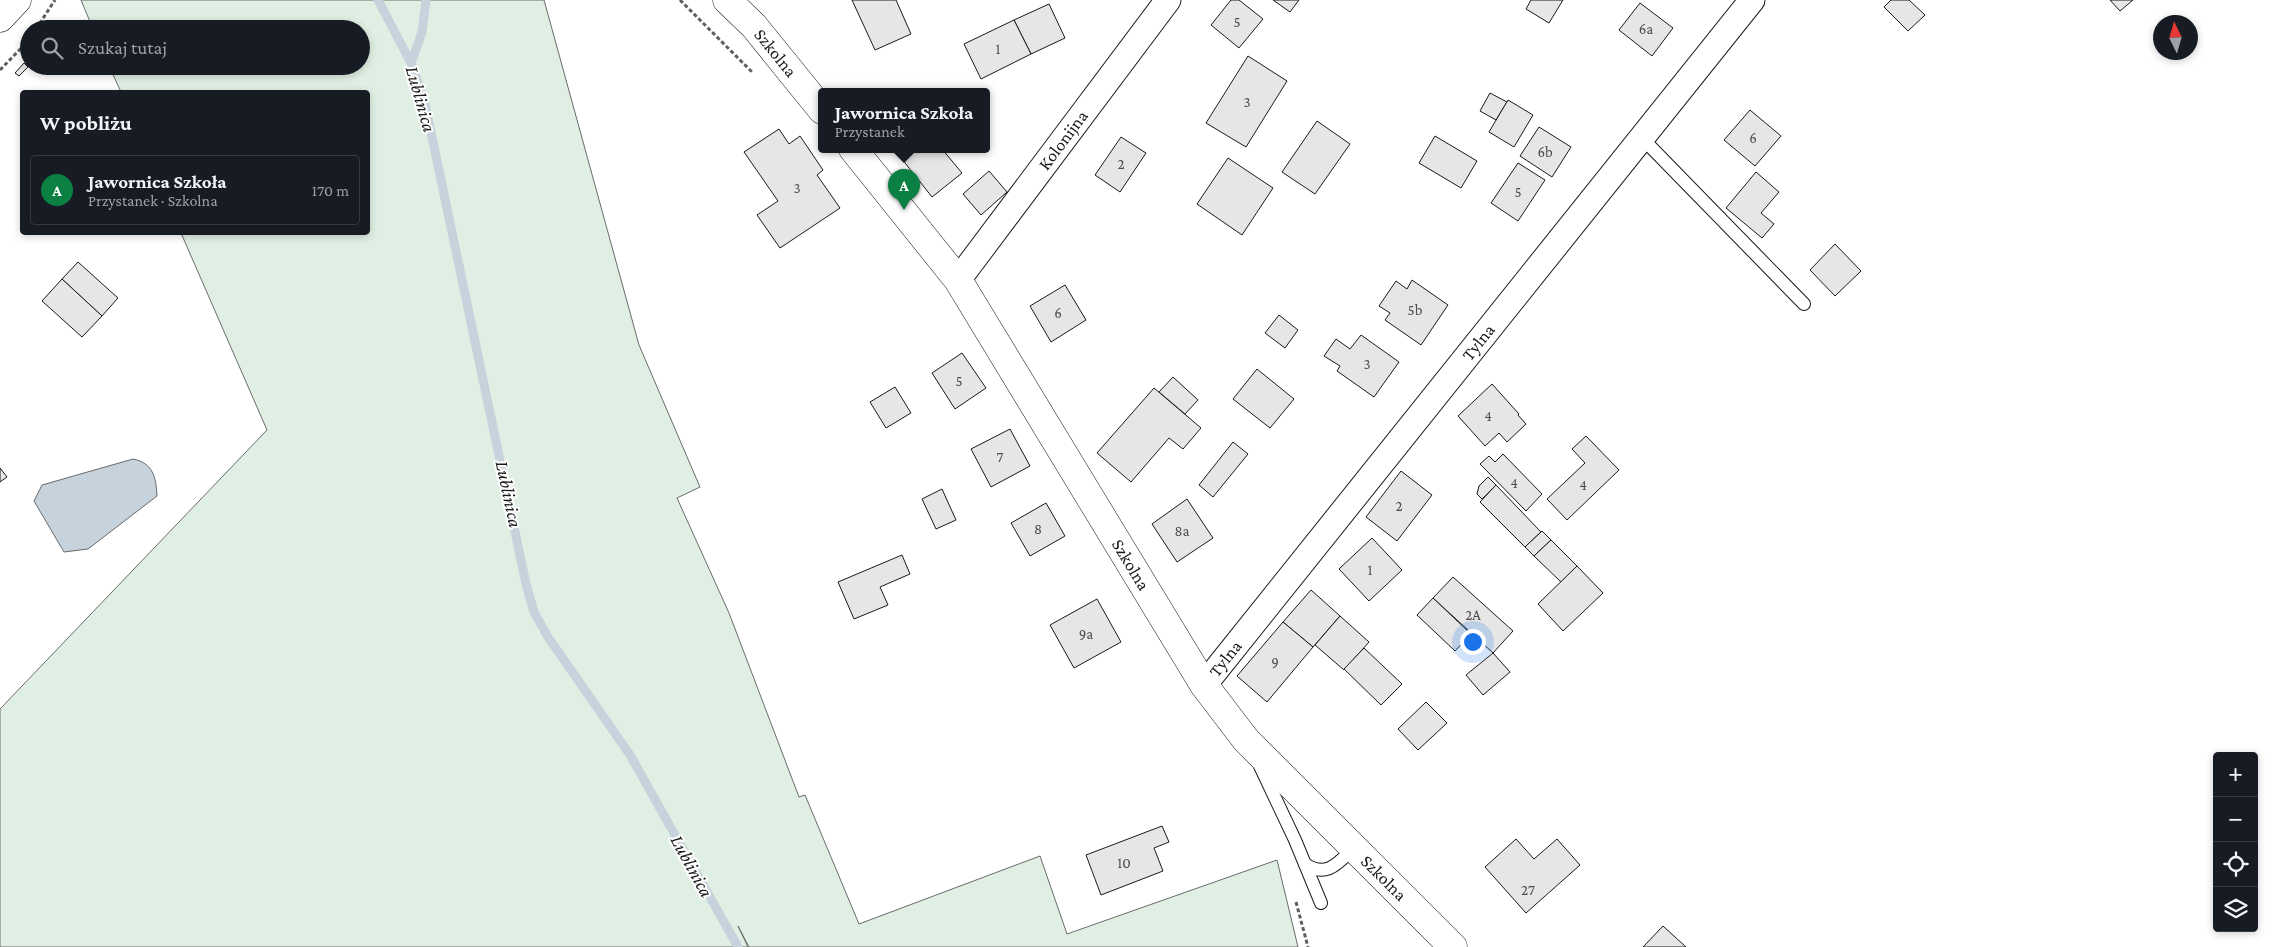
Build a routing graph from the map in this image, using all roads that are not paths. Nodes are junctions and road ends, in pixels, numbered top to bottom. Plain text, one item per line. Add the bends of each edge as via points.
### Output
1 (17, 0) edge
2 (727, 0) edge
3 (1168, 0) edge
4 (1752, 0) edge
5 (0, 18) edge
6 (818, 105) edge
7 (1642, 138) junction
8 (856, 153) edge
9 (958, 280) junction
10 (1804, 304) dead end
11 (1204, 685) junction
12 (1246, 740) junction
13 (1354, 848) junction
14 (1305, 864) junction
15 (1321, 903) dead end
16 (1453, 947) edge

1 - 5 street
2 - 6 street, Szkolna via 759,32
3 - 9 street, Kolonijna
4 - 7 street, Tylna
7 - 10 lane
7 - 11 street, Tylna
8 - 9 street, Szkolna
9 - 11 street, Szkolna
11 - 12 street, Szkolna
12 - 13 street, Szkolna
12 - 14 lane
13 - 14 lane via 1328,869 1320,871
13 - 16 street, Szkolna
14 - 15 lane

